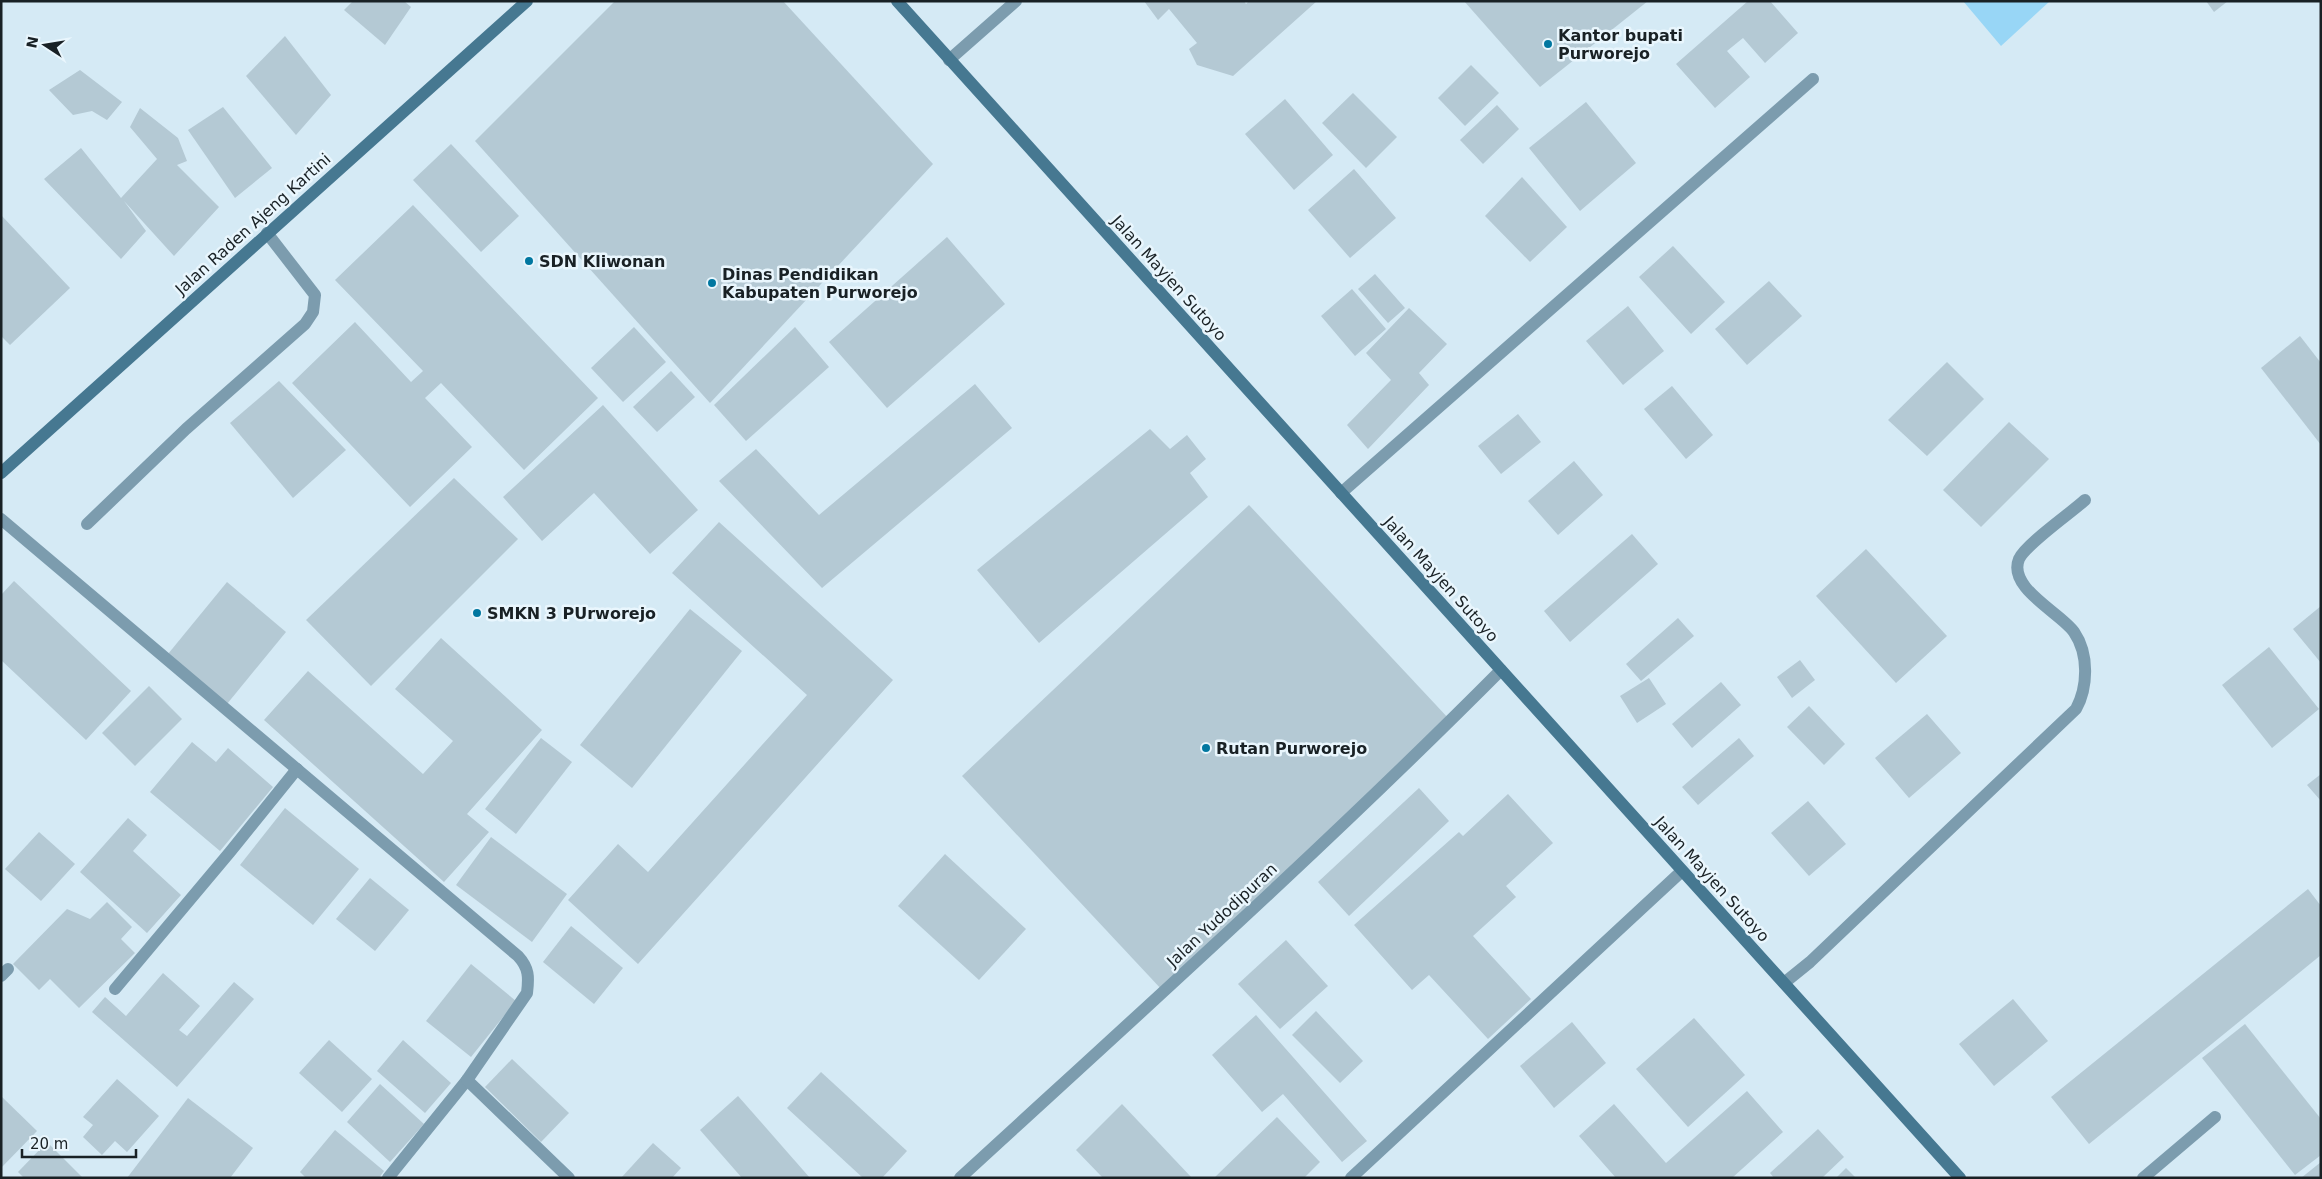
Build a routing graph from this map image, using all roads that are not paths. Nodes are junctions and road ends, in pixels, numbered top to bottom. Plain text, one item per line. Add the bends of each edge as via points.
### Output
1 (527, 1) edge
2 (897, 1) edge
3 (1016, 1) edge
4 (949, 60) junction
5 (1813, 79) dead end
6 (267, 232) junction
7 (1, 473) edge
8 (1341, 493) junction
9 (2085, 500) dead end
10 (1, 519) edge
11 (88, 524) dead end
12 (1501, 670) junction
13 (297, 768) junction
14 (1682, 871) junction
15 (1784, 983) junction
16 (115, 989) dead end
17 (467, 1080) junction
18 (2215, 1117) dead end
19 (388, 1178) edge
20 (569, 1178) edge
21 (960, 1178) edge
22 (1351, 1178) edge
23 (1960, 1178) edge
24 (2143, 1178) edge

1 - 6 main road, Jalan Raden Ajeng Kartini
2 - 4 main road, Jalan Mayjen Sutoyo
3 - 4 street
4 - 8 main road, Jalan Mayjen Sutoyo
5 - 8 street
6 - 7 main road, Jalan Raden Ajeng Kartini
6 - 11 street via 315,295 313,312 306,324 186,429
8 - 12 main road, Jalan Mayjen Sutoyo
9 - 15 street via 2027,549 2019,560 2018,571 2020,581 2028,590 2074,632 2084,659 2086,676 2076,709
10 - 13 street
12 - 14 main road, Jalan Mayjen Sutoyo
12 - 21 street, Jalan Yudodipuran via 1231,929
13 - 16 street
13 - 17 street via 526,965 529,978 527,992
14 - 15 main road, Jalan Mayjen Sutoyo
14 - 22 street
15 - 23 main road, Jalan Mayjen Sutoyo
17 - 19 street
17 - 20 street
18 - 24 street

